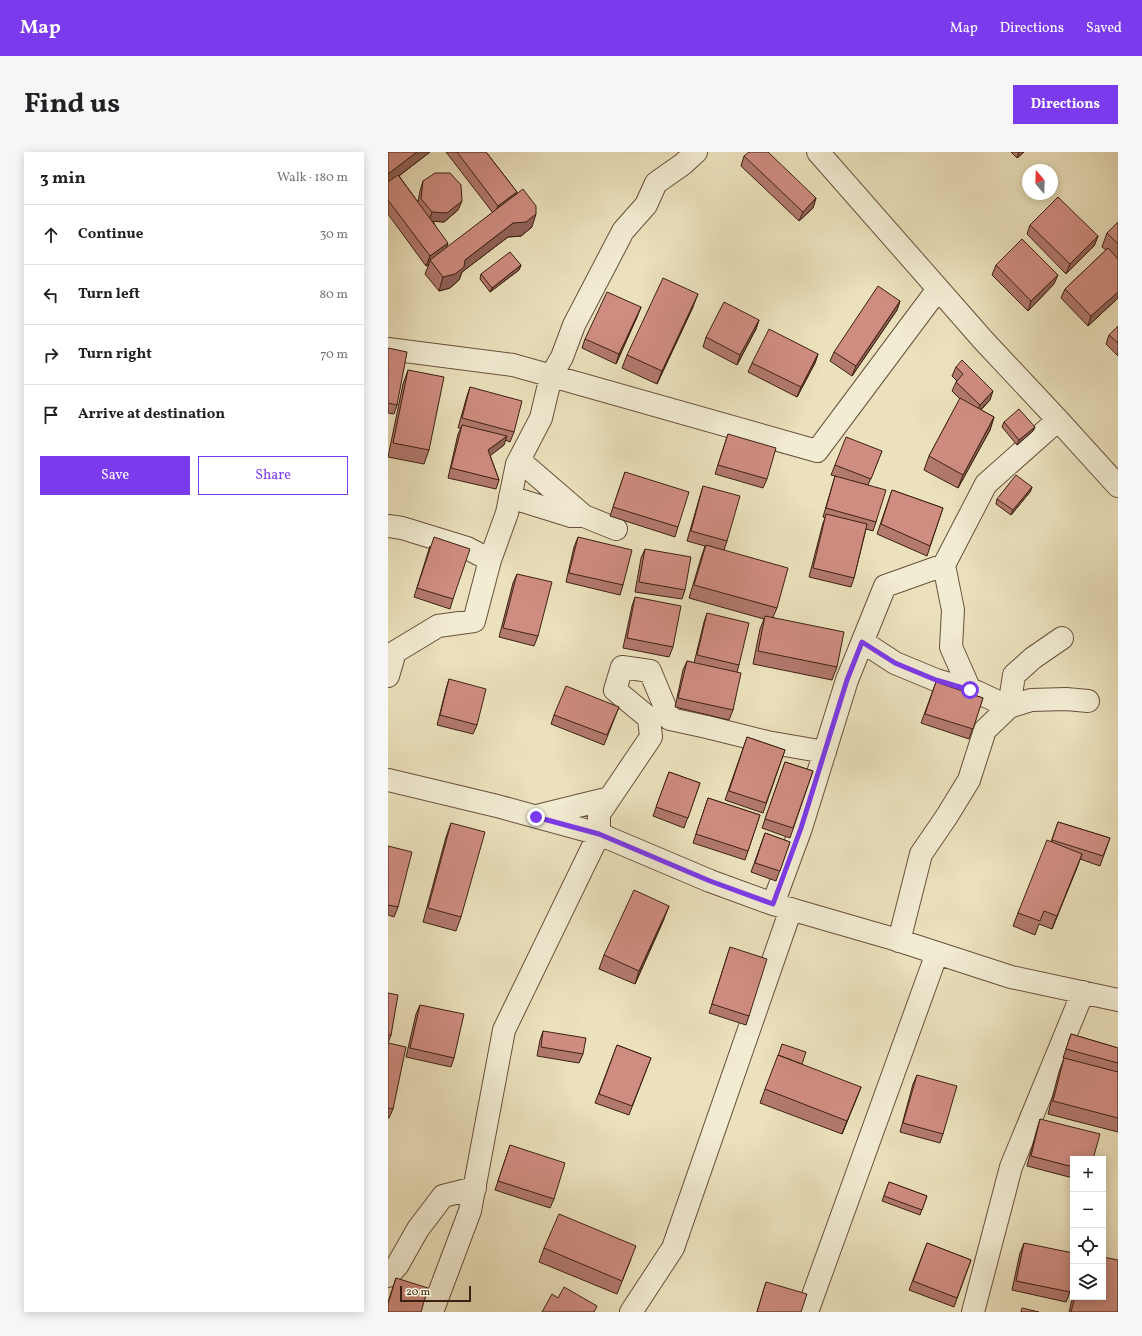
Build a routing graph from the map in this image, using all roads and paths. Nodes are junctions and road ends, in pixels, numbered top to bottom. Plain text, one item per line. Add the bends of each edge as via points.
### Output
1 (696, 152) edge
2 (818, 152) edge
3 (938, 289) junction
4 (388, 350) edge
5 (551, 376) junction
6 (1058, 420) junction
7 (519, 460) junction
8 (1118, 486) edge
9 (510, 497) junction
10 (584, 516) junction
11 (388, 526) edge
12 (616, 529) dead end
13 (490, 560) junction
14 (944, 565) junction
15 (1062, 638) dead end
16 (862, 642) junction
17 (388, 676) edge
18 (970, 690) junction
19 (1088, 701) dead end
20 (1009, 707) junction
21 (825, 752) junction
22 (388, 780) edge
23 (610, 798) junction
24 (536, 817) junction
25 (599, 834) junction
26 (782, 906) junction
27 (898, 941) junction
28 (937, 953) junction
29 (1083, 992) junction
30 (1118, 1000) edge
31 (475, 1188) junction
32 (388, 1276) edge
33 (432, 1312) edge
34 (631, 1312) edge
35 (807, 1312) edge
36 (973, 1312) edge

1 - 5 street via 656,183 646,205 623,231 574,325 562,357
2 - 3 street
3 - 5 street via 817,451
3 - 6 street
4 - 5 street via 513,365
5 - 7 street via 541,418
6 - 8 street
6 - 14 street via 986,484
7 - 9 street
7 - 10 street
9 - 10 street via 571,516
9 - 13 street
10 - 12 street
11 - 13 street via 467,548
13 - 17 street via 474,621 438,626 395,652
14 - 16 street via 885,586
14 - 18 street via 953,610 951,647
15 - 20 street via 1014,675
16 - 18 street via 895,663 936,680
16 - 21 street via 847,680
18 - 20 street
19 - 20 street via 1031,700
20 - 27 street via 985,730 969,780 921,854
21 - 23 street via 767,742 670,719 650,671 622,667 615,690 649,718 650,737
21 - 26 street via 801,828
22 - 24 street
23 - 24 street
23 - 25 street via 599,814
24 - 25 street
25 - 26 street via 710,881
25 - 31 street via 504,1030
26 - 27 street
26 - 34 street via 673,1248
27 - 28 street
28 - 29 street via 1011,977
28 - 35 street
29 - 30 street
29 - 36 street via 1011,1167
31 - 32 street via 444,1196 418,1229 397,1266
31 - 33 street via 470,1212

